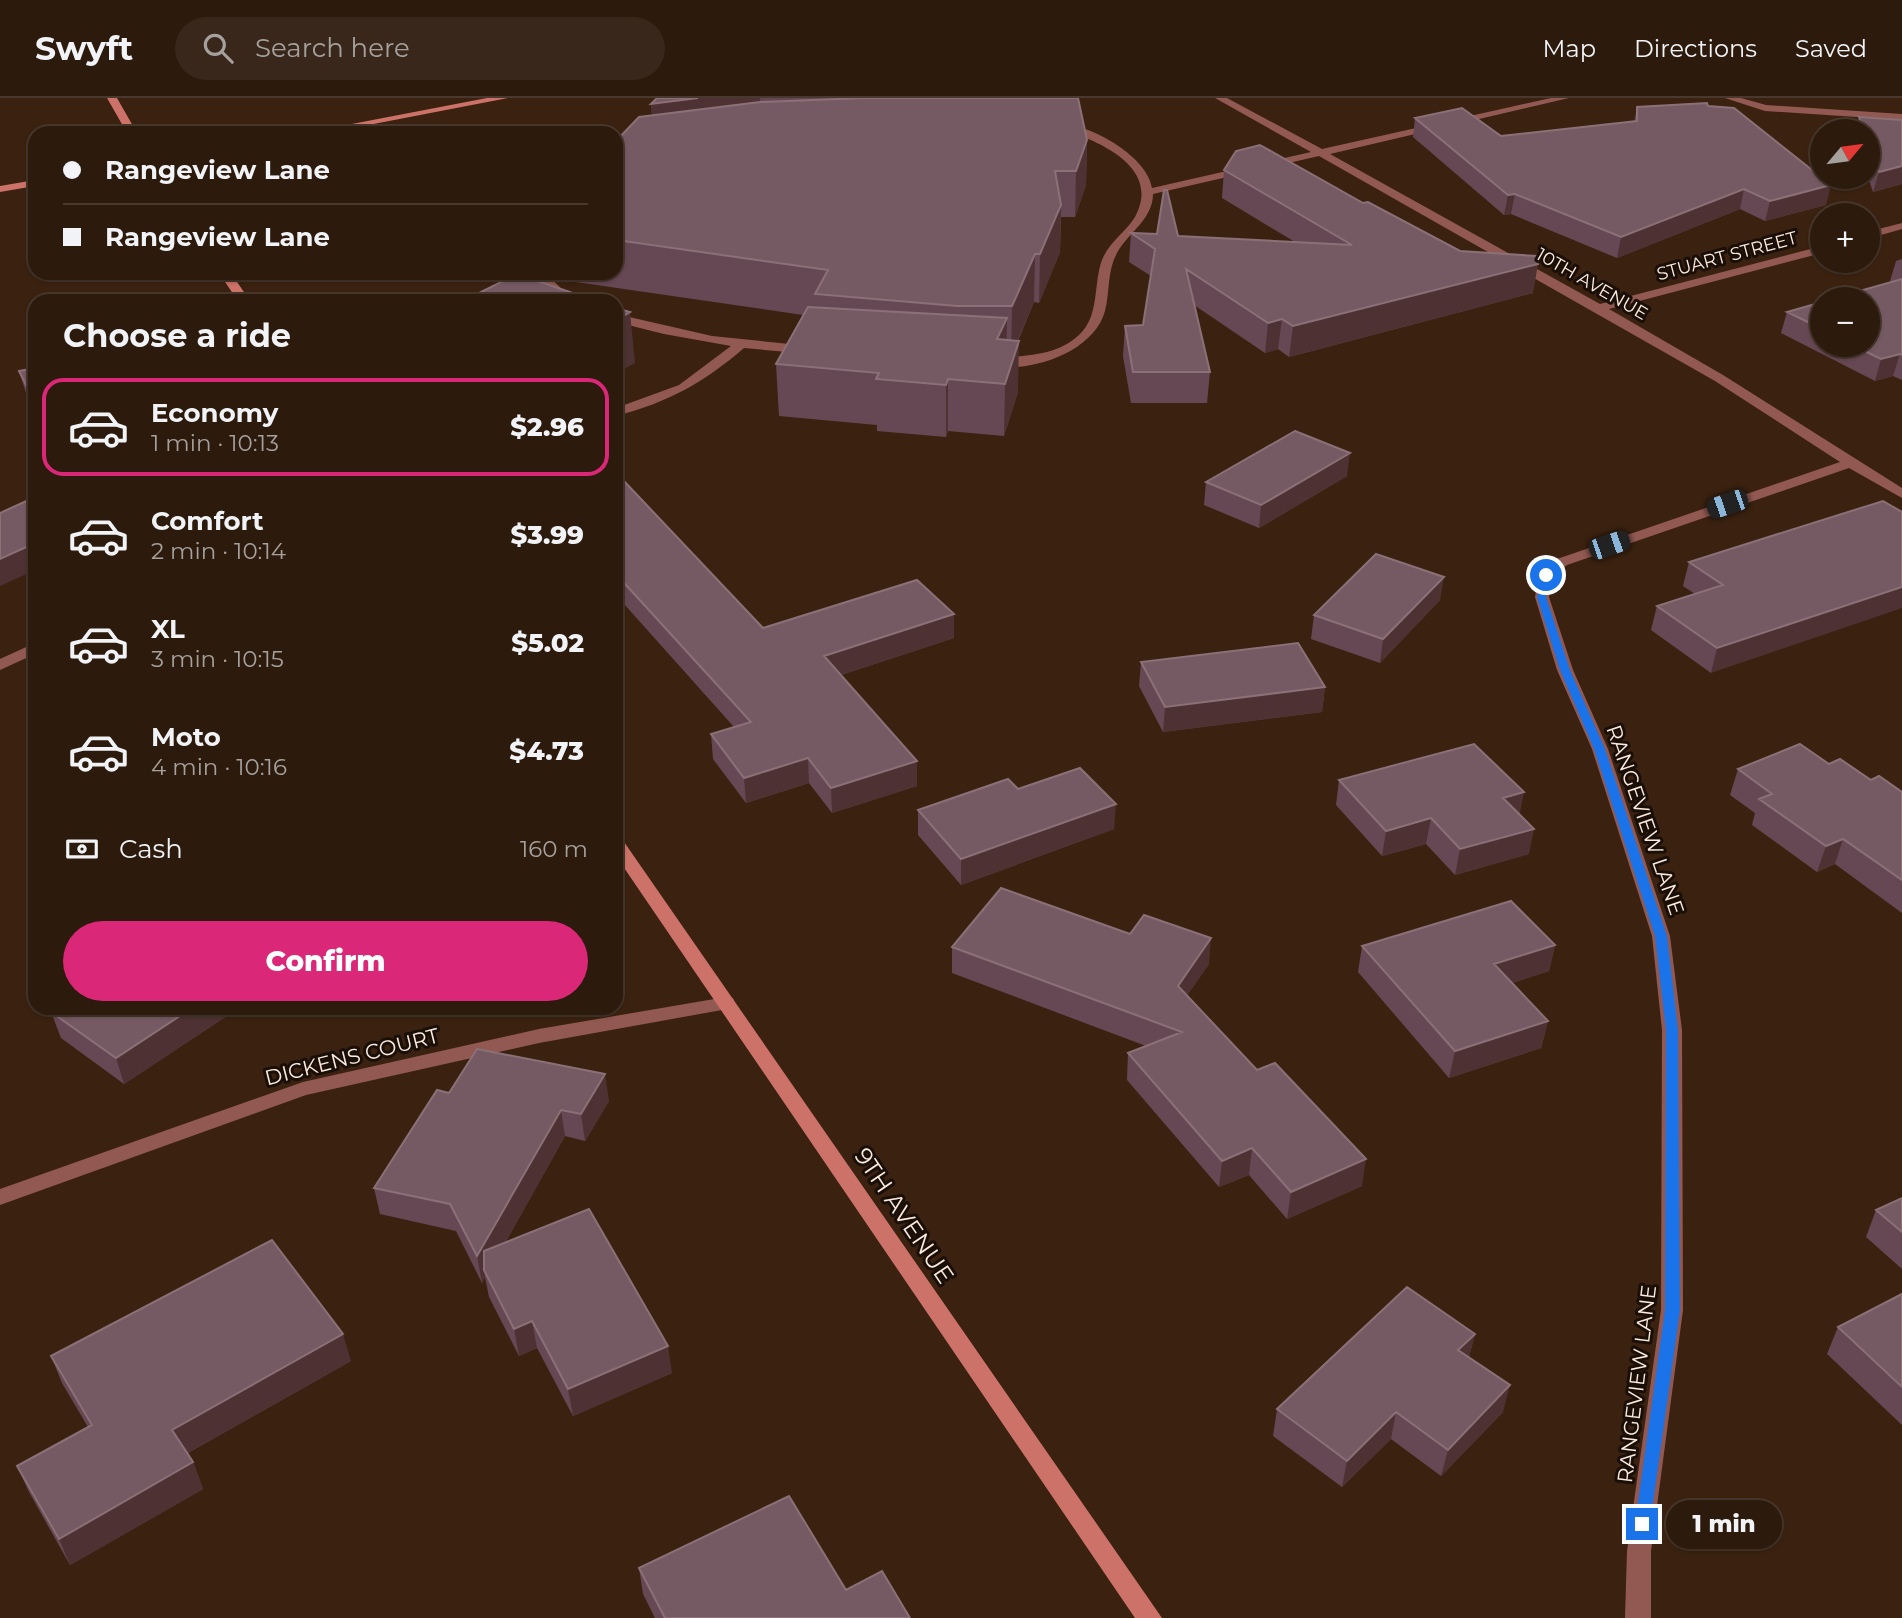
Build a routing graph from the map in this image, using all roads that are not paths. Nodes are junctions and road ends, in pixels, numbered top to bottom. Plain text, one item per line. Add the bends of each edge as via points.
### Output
1 (111, 98) edge
2 (503, 98) edge
3 (1220, 98) edge
4 (1564, 98) edge
5 (1730, 98) edge
6 (1902, 117) edge
7 (1051, 125) edge
8 (128, 126) edge
9 (349, 126) edge
10 (1322, 154) junction
11 (28, 184) edge
12 (0, 189) edge
13 (1147, 192) junction
14 (1902, 226) edge
15 (1880, 232) edge
16 (1810, 252) edge
17 (545, 280) edge
18 (560, 294) edge
19 (1600, 308) junction
20 (623, 320) edge
21 (740, 345) junction
22 (819, 350) edge
23 (980, 363) edge
24 (623, 410) edge
25 (1847, 464) junction
26 (1902, 495) edge
27 (28, 651) edge
28 (0, 665) edge
29 (623, 853) edge
30 (726, 1003) junction
31 (0, 1197) edge
32 (1149, 1618) edge
33 (1638, 1618) edge

1 - 8 main road
2 - 9 main road
3 - 10 street, 10TH AVENUE
4 - 10 street
5 - 6 street via 1765,108
7 - 13 street via 1091,134 1121,150 1140,168
10 - 13 street
10 - 19 street, 10TH AVENUE
11 - 12 main road
13 - 23 street via 1142,215 1110,255 1098,316 1088,335 1056,354
14 - 15 street
16 - 19 street, STUART STREET
17 - 18 street
19 - 25 street, 10TH AVENUE via 1764,405
20 - 21 street via 673,335
21 - 22 street
21 - 24 street via 673,395
25 - 26 street, 10TH AVENUE
25 - 33 street, RANGEVIEW LANE via 1562,562 1546,575 1542,597 1565,670 1600,749 1661,936 1672,1030 1672,1310 1639,1551
27 - 28 street
29 - 30 main road, 9TH AVENUE
30 - 31 street, DICKENS COURT via 539,1036 303,1089
30 - 32 main road, 9TH AVENUE

